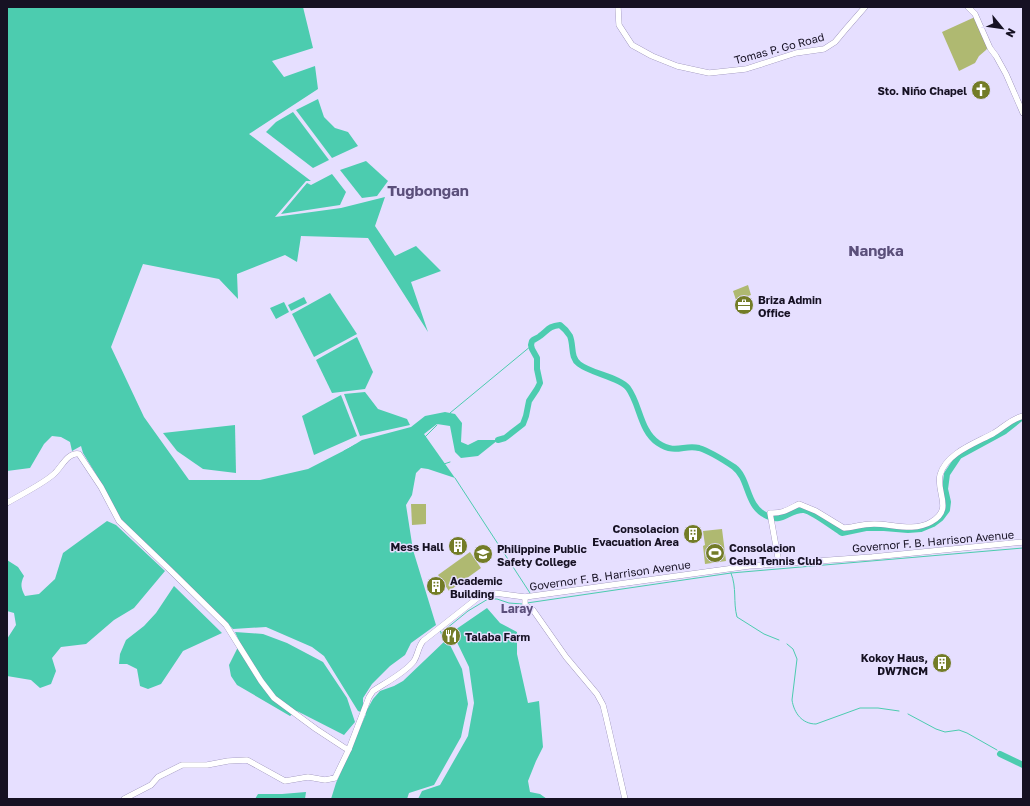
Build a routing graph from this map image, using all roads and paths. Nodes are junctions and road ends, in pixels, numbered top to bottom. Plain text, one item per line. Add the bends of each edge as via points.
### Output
1 (618, 7) edge
2 (865, 7) edge
3 (968, 7) edge
4 (1023, 113) edge
5 (1023, 416) edge
6 (7, 503) edge
7 (1023, 542) edge
8 (779, 563) junction
9 (525, 601) junction
10 (349, 749) junction
11 (124, 799) edge
12 (625, 799) edge

1 - 2 street, Tomas P. Go Road via 619,26 632,46 677,66 709,73 746,69 796,54 824,49 835,42
3 - 4 street via 975,14
5 - 8 street via 1015,418 994,433 962,449 947,464 940,475 942,510 939,516 927,524 913,527 862,524 844,528 816,511 798,504 771,515
6 - 10 street via 53,474 74,454 80,455 119,521 226,625 274,698 316,729
7 - 8 street, Governor F. B. Harrison Avenue via 886,556
8 - 9 street, Governor F. B. Harrison Avenue via 722,569
9 - 10 street, Governor F. B. Harrison Avenue via 495,593 476,598 423,641 410,666 369,697
9 - 12 street via 597,694 606,717
10 - 11 street, Governor F. B. Harrison Avenue via 338,774 335,778 327,780 308,777 285,781 247,760 182,765

